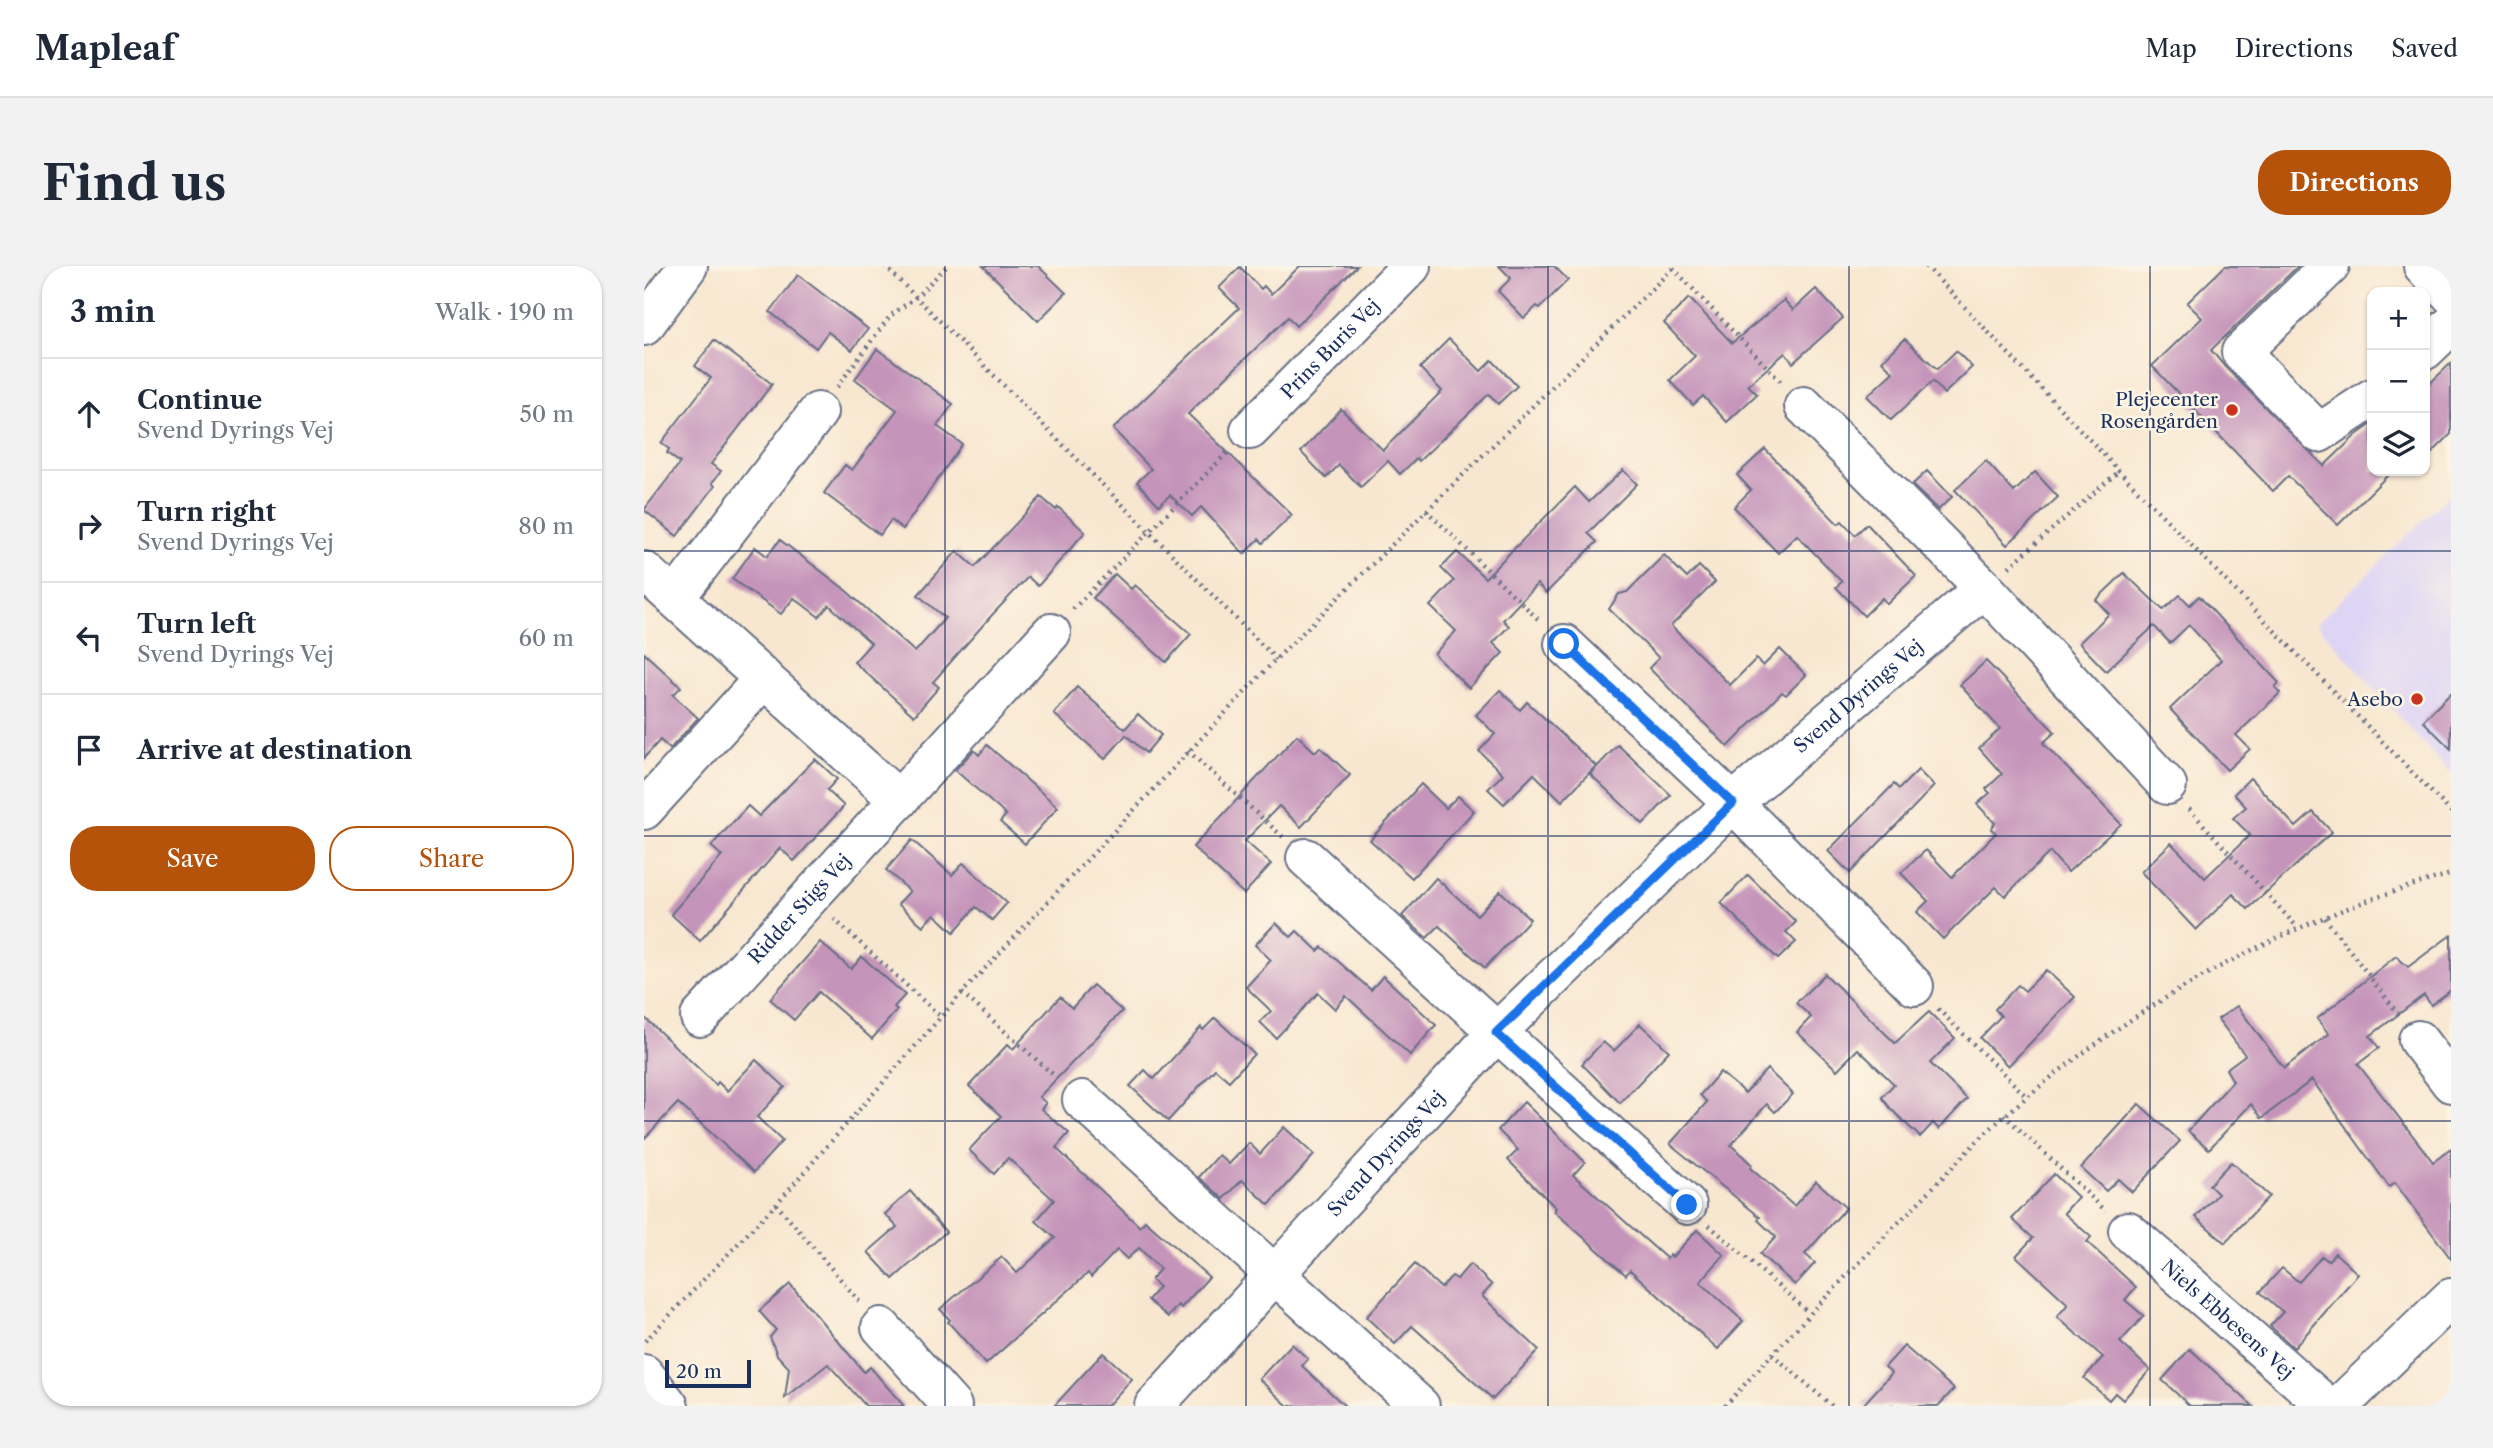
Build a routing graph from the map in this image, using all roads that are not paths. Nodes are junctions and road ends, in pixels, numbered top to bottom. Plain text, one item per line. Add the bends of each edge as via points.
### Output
1 (688, 266) edge
2 (2330, 266) edge
3 (2423, 266) edge
4 (1409, 267) edge
5 (2451, 295) edge
6 (2451, 325) edge
7 (644, 326) edge
8 (2430, 345) edge
9 (2367, 401) edge
10 (1804, 406) road end
11 (818, 412) road end
12 (1250, 430) road end
13 (644, 570) edge
14 (1984, 588) junction
15 (675, 598) junction
16 (1051, 633) road end
17 (1564, 644) road end
18 (764, 678) junction
19 (2167, 785) road end
20 (899, 800) junction
21 (1733, 803) junction
22 (644, 810) edge
23 (1306, 858) road end
24 (1914, 986) road end
25 (700, 1017) dead end
26 (1496, 1033) junction
27 (2418, 1040) road end
28 (2451, 1083) edge
29 (1082, 1100) road end
30 (1687, 1205) road end
31 (2127, 1231) road end
32 (1275, 1274) junction
33 (2451, 1298) edge
34 (881, 1327) road end
35 (644, 1374) edge
36 (669, 1406) edge
37 (953, 1406) edge
38 (1154, 1406) edge
39 (1420, 1406) edge
40 (2327, 1406) edge
41 (2339, 1406) edge

1 - 7 street
2 - 9 street via 2241,352 2319,433
3 - 5 street
4 - 12 street, Prins Buris Vej
6 - 8 street
10 - 14 street
11 - 15 street
13 - 15 street
14 - 19 street
14 - 21 street, Svend Dyrings Vej
15 - 18 street
16 - 20 street, Ridder Stigs Vej
17 - 21 street
18 - 20 street
18 - 22 street
20 - 25 street, Ridder Stigs Vej
21 - 24 street
21 - 26 street, Svend Dyrings Vej
23 - 26 street
26 - 30 street
26 - 32 street, Svend Dyrings Vej
27 - 28 street
29 - 32 street
31 - 40 street, Niels Ebbesens Vej
32 - 38 street, Svend Dyrings Vej
32 - 39 street
33 - 41 street
34 - 37 street
35 - 36 street

